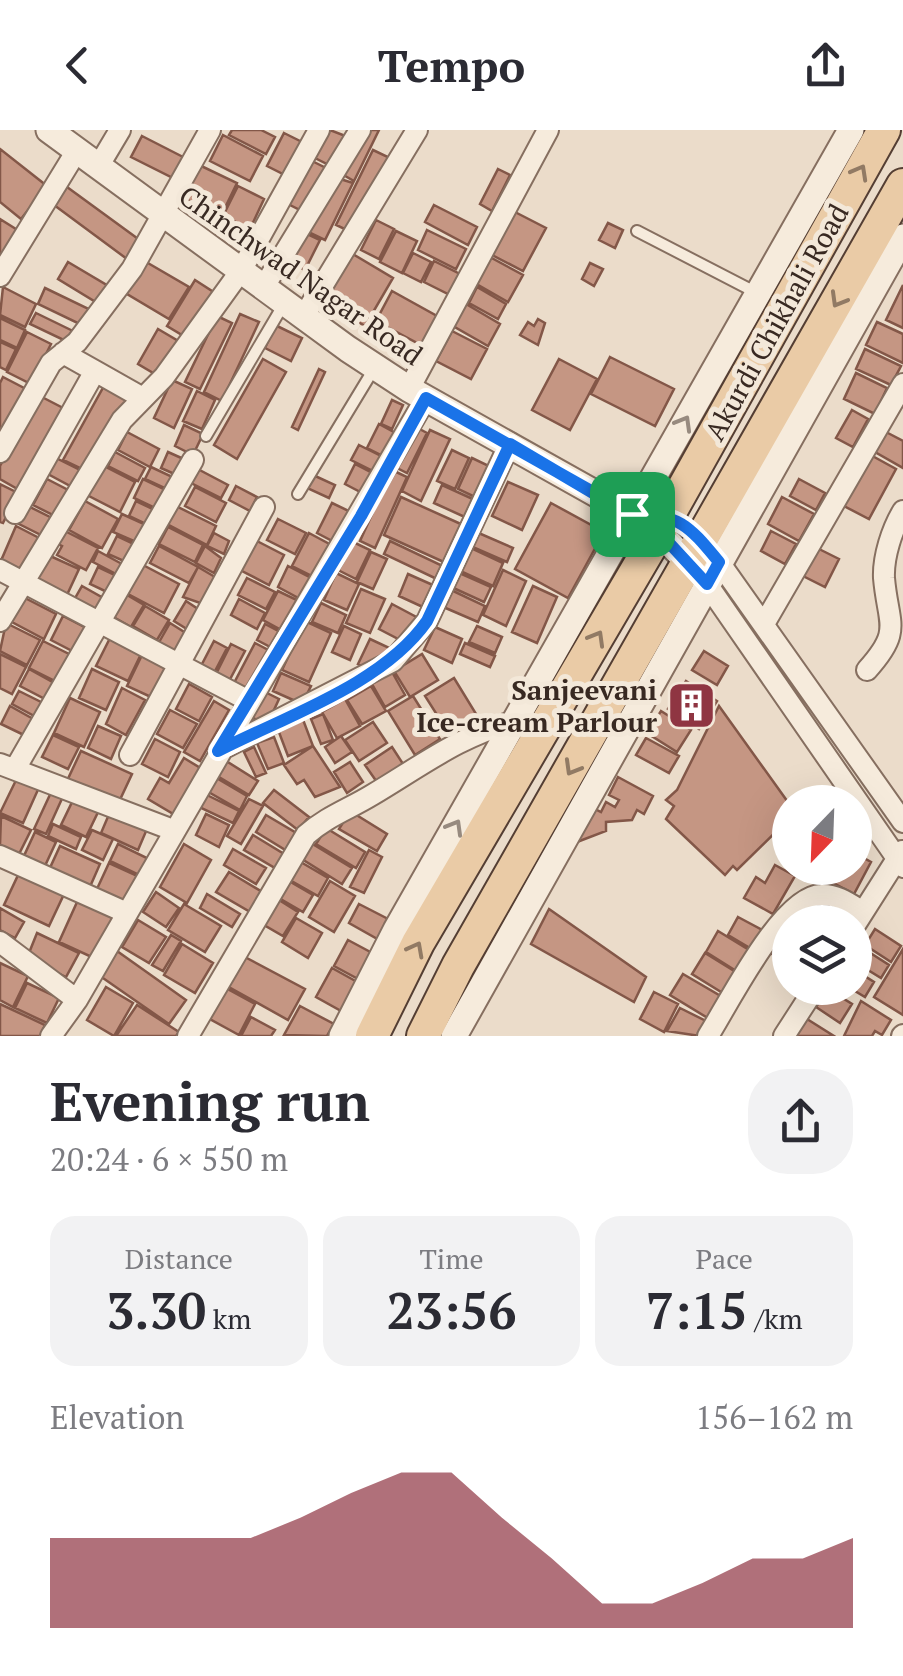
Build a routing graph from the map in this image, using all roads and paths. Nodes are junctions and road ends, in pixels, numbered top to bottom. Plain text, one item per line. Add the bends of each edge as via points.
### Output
1 (49, 130) edge
2 (120, 130) edge
3 (210, 130) edge
4 (319, 130) edge
5 (360, 130) edge
6 (417, 130) edge
7 (548, 130) edge
8 (851, 130) edge
9 (884, 130) edge
10 (87, 160) junction
11 (903, 185) edge
12 (162, 212) junction
13 (636, 231) dead end
14 (903, 237) edge
15 (242, 269) junction
16 (0, 274) edge
17 (265, 285) junction
18 (758, 293) junction
19 (295, 309) junction
20 (64, 353) junction
21 (376, 367) junction
22 (95, 371) junction
23 (903, 384) edge
24 (418, 393) junction
25 (141, 397) junction
26 (206, 436) dead end
27 (510, 444) junction
28 (0, 452) edge
29 (193, 460) dead end
30 (298, 494) dead end
31 (264, 507) dead end
32 (16, 513) dead end
33 (902, 514) edge
34 (653, 520) junction
35 (704, 562) junction
36 (0, 570) edge
37 (24, 582) junction
38 (0, 621) edge
39 (100, 624) junction
40 (764, 624) junction
41 (180, 666) junction
42 (867, 670) dead end
43 (249, 701) junction
44 (517, 721) junction
45 (218, 751) junction
46 (130, 755) dead end
47 (8, 766) edge
48 (903, 822) edge
49 (174, 830) junction
50 (0, 856) edge
51 (901, 859) edge
52 (797, 905) edge
53 (845, 905) edge
54 (868, 905) edge
55 (127, 913) junction
56 (772, 936) edge
57 (1, 944) edge
58 (77, 1000) junction
59 (804, 1005) edge
60 (51, 1036) edge
61 (188, 1036) edge
62 (342, 1036) edge
63 (372, 1036) edge
64 (423, 1036) edge
65 (454, 1036) edge
66 (708, 1036) edge
67 (784, 1036) edge

1 - 10 street, Chinchwad Nagar Road
2 - 10 street
3 - 12 street
4 - 15 street
5 - 17 street
6 - 19 street
7 - 24 street
8 - 18 street
34 -> 9 main road, Akurdi Chikhali Road
10 - 12 street, Chinchwad Nagar Road
10 - 16 street
11 -> 35 main road, Akurdi Chikhali Road
12 - 15 street, Chinchwad Nagar Road
12 - 20 street via 105,308
13 - 18 lane
14 - 35 street
15 - 17 street, Chinchwad Nagar Road
15 - 25 street via 164,377
17 - 19 street, Chinchwad Nagar Road
34 -> 18 street
19 - 21 street, Chinchwad Nagar Road
19 - 26 lane
20 - 22 street
20 - 28 street via 51,363
21 - 24 street, Chinchwad Nagar Road
21 - 30 lane
22 - 25 street
22 - 32 street
23 - 40 street
24 - 27 street, Chinchwad Nagar Road
24 - 43 street
25 - 37 street
27 - 34 street, Chinchwad Nagar Road
27 - 45 street via 410,645 380,668
29 - 39 street
31 - 41 street
33 - 42 street via 884,576 895,626 887,650
34 - 35 street, Chinchwad Nagar Road
34 - 44 street
63 -> 34 main road, Akurdi Chikhali Road
35 - 40 street
35 - 51 street
35 -> 64 main road, Akurdi Chikhali Road via 458,966
35 - 65 street
36 - 37 street
37 - 38 street
37 - 39 street
39 - 41 street
39 - 47 street
40 - 48 street
41 - 43 street
41 - 46 street
43 - 45 street
44 - 61 street via 459,739 306,835
62 -> 44 street
45 - 49 street
47 - 49 street
49 - 55 street
50 - 55 street
51 - 54 street
52 - 53 street via 818,894
55 - 58 street
56 - 66 street
57 - 58 street
58 - 60 street
59 - 67 street

